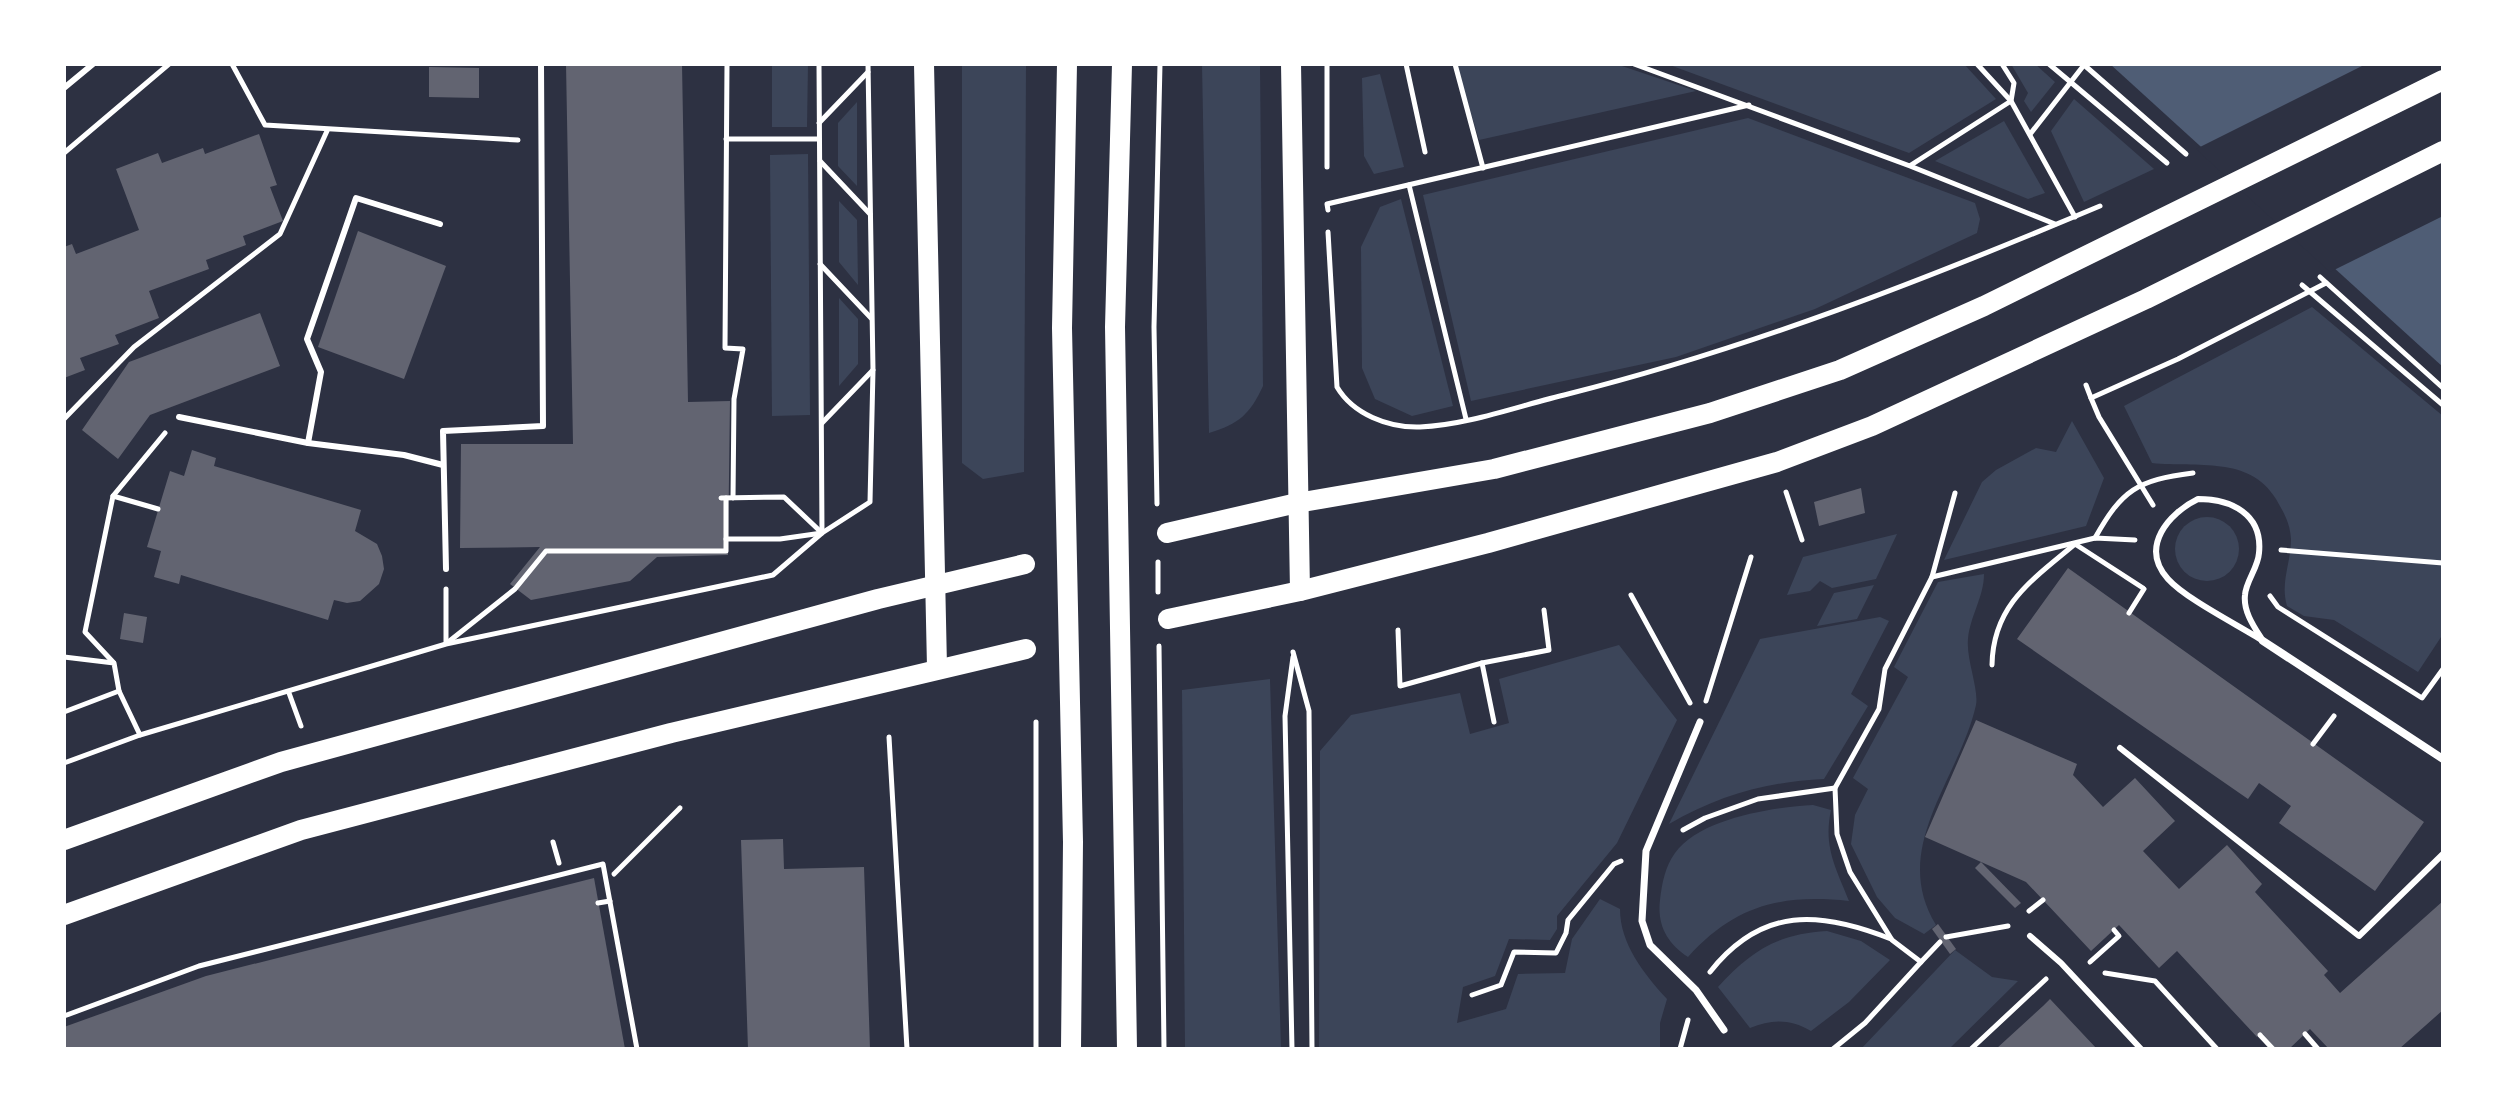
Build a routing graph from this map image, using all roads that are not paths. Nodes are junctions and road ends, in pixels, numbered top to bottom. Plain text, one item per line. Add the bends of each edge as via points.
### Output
1 (93, 64) edge
2 (541, 64) edge
3 (924, 64) edge
4 (1067, 64) edge
5 (1122, 64) edge
6 (1291, 64) edge
7 (2443, 80) edge
8 (64, 88) edge
9 (2443, 151) edge
10 (440, 224) dead end
11 (179, 417) road end
12 (308, 443) junction
13 (443, 465) junction
14 (1297, 503) junction
15 (1162, 523) road end
16 (1025, 564) dead end
17 (446, 569) road end
18 (937, 583) junction
19 (1300, 591) junction
20 (1163, 613) road end
21 (2263, 641) junction
22 (1026, 649) dead end
23 (937, 667) junction
24 (1700, 722) road end
25 (2120, 748) dead end
26 (2443, 759) edge
27 (64, 840) edge
28 (2443, 854) edge
29 (64, 915) edge
30 (2030, 936) dead end
31 (1724, 1030) dead end
32 (1071, 1049) edge
33 (1127, 1049) edge
34 (2141, 1049) edge

1 - 8 lane
2 - 13 lane via 543,426 443,431
3 - 18 main road
4 - 32 main road via 1062,328 1073,842
5 - 33 main road via 1115,327
6 - 14 main road
7 - 14 main road via 1840,370 1724,408 1494,469
9 - 19 main road via 2146,299 1872,426 1681,492
10 - 12 lane via 356,198 307,339 321,372
11 - 12 lane
12 - 13 lane
13 - 17 lane
14 - 15 main road
14 - 19 main road
16 - 18 main road
18 - 23 main road
18 - 27 main road via 281,762
19 - 20 main road
21 - 21 lane via 2168,578 2156,555 2158,541 2165,523 2180,508 2198,499 2219,499 2248,515 2259,555 2245,606
21 - 26 street
22 - 23 main road
23 - 29 main road via 301,830
24 - 31 street via 1646,851 1642,921 1650,945 1696,990
25 - 28 lane via 2359,936
30 - 34 lane

